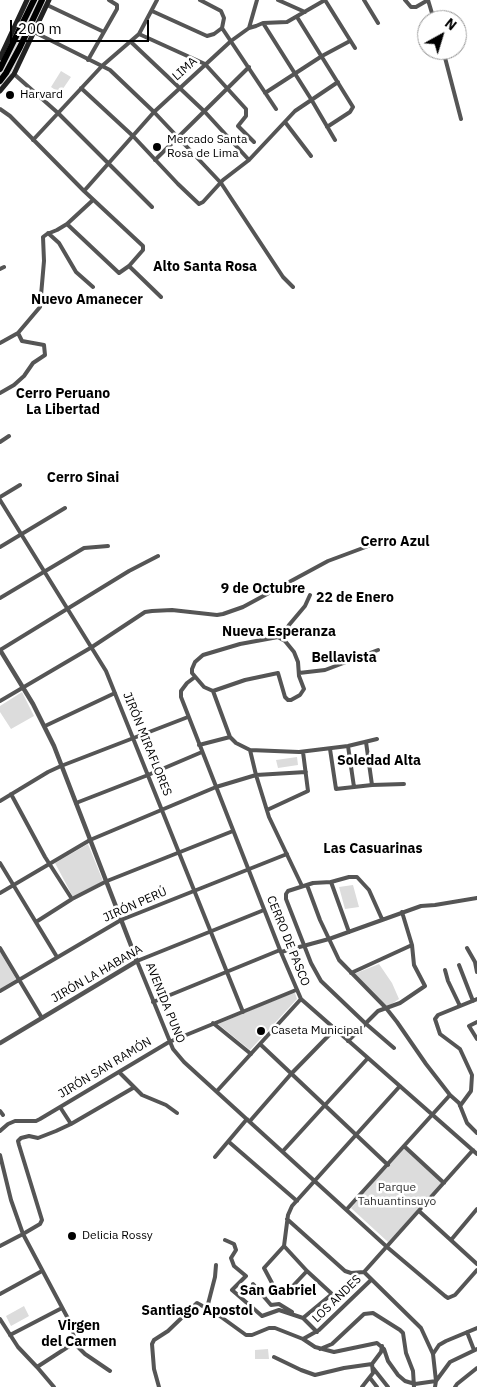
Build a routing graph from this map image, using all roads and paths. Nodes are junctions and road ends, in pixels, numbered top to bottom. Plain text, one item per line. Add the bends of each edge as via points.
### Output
1 (27, 0) edge
2 (34, 0) edge
3 (109, 0) edge
4 (157, 0) edge
5 (200, 0) edge
6 (257, 0) edge
7 (278, 0) edge
8 (316, 0) edge
9 (325, 0) edge
10 (364, 0) edge
11 (405, 0) edge
12 (428, 0) edge
13 (46, 2) edge
14 (314, 7) junction
15 (152, 11) junction
16 (305, 12) junction
17 (297, 17) junction
18 (378, 23) dead end
19 (262, 24) junction
20 (222, 28) junction
21 (249, 28) junction
22 (28, 29) junction
23 (104, 32) junction
24 (139, 34) junction
25 (350, 40) junction
26 (231, 41) junction
27 (131, 42) junction
28 (354, 48) dead end
29 (322, 56) junction
30 (0, 58) edge
31 (88, 60) junction
32 (446, 60) edge
33 (205, 64) junction
34 (102, 66) junction
35 (249, 67) junction
36 (0, 69) edge
37 (14, 74) junction
38 (294, 74) junction
39 (0, 81) edge
40 (338, 82) junction
41 (179, 87) junction
42 (81, 88) junction
43 (228, 88) junction
44 (0, 91) edge
45 (266, 93) junction
46 (311, 99) junction
47 (0, 109) edge
48 (276, 109) dead end
49 (154, 112) junction
50 (205, 112) junction
51 (58, 113) junction
52 (461, 119) dead end
53 (285, 122) junction
54 (327, 127) junction
55 (133, 136) junction
56 (178, 137) junction
57 (33, 140) junction
58 (335, 140) dead end
59 (254, 142) dead end
60 (311, 156) dead end
61 (155, 160) junction
62 (249, 160) junction
63 (109, 163) junction
64 (221, 183) junction
65 (84, 191) junction
66 (93, 200) junction
67 (152, 207) dead end
68 (67, 224) junction
69 (48, 233) junction
70 (129, 266) junction
71 (93, 287) dead end
72 (293, 287) dead end
73 (161, 297) dead end
74 (18, 333) junction
75 (0, 343) edge
76 (0, 393) edge
77 (9, 436) dead end
78 (0, 442) edge
79 (20, 484) dead end
80 (0, 499) edge
81 (65, 508) dead end
82 (22, 535) junction
83 (371, 545) dead end
84 (108, 546) dead end
85 (0, 547) edge
86 (158, 556) dead end
87 (45, 572) junction
88 (310, 595) dead end
89 (0, 598) edge
90 (68, 608) junction
91 (282, 638) junction
92 (92, 647) junction
93 (0, 650) edge
94 (378, 650) dead end
95 (299, 672) junction
96 (195, 677) junction
97 (23, 688) junction
98 (213, 691) junction
99 (115, 693) junction
100 (0, 701) edge
101 (188, 717) junction
102 (45, 726) junction
103 (230, 737) junction
104 (133, 738) junction
105 (377, 739) dead end
106 (366, 742) junction
107 (199, 745) junction
108 (348, 746) junction
109 (330, 749) junction
110 (250, 750) junction
111 (202, 752) junction
112 (303, 752) junction
113 (61, 766) junction
114 (306, 772) junction
115 (148, 775) junction
116 (256, 775) junction
117 (404, 784) dead end
118 (372, 785) junction
119 (354, 787) junction
120 (216, 788) junction
121 (11, 794) junction
122 (0, 801) edge
123 (76, 803) junction
124 (163, 810) junction
125 (267, 810) junction
126 (233, 830) junction
127 (90, 840) junction
128 (179, 851) junction
129 (287, 854) junction
130 (0, 863) edge
131 (50, 863) junction
132 (248, 868) junction
133 (107, 882) junction
134 (331, 882) junction
135 (13, 885) junction
136 (307, 885) junction
137 (302, 886) junction
138 (195, 890) junction
139 (0, 893) edge
140 (477, 898) edge
141 (72, 899) junction
142 (264, 910) junction
143 (402, 912) junction
144 (382, 919) junction
145 (121, 920) junction
146 (36, 922) junction
147 (211, 930) junction
148 (348, 932) junction
149 (329, 938) junction
150 (412, 945) junction
151 (304, 946) junction
152 (0, 948) edge
153 (467, 948) dead end
154 (280, 951) junction
155 (57, 956) junction
156 (137, 961) junction
157 (459, 965) dead end
158 (445, 970) dead end
159 (227, 972) junction
160 (477, 972) edge
161 (351, 973) junction
162 (19, 980) junction
163 (296, 990) junction
164 (0, 991) edge
165 (301, 1000) junction
166 (475, 1000) edge
167 (153, 1002) junction
168 (460, 1006) junction
169 (386, 1008) junction
170 (243, 1012) junction
171 (42, 1018) junction
172 (477, 1022) edge
173 (213, 1023) junction
174 (365, 1023) junction
175 (334, 1029) junction
176 (477, 1039) edge
177 (348, 1041) junction
178 (169, 1042) junction
179 (0, 1043) edge
180 (260, 1044) junction
181 (394, 1048) dead end
182 (251, 1054) junction
183 (368, 1058) junction
184 (118, 1072) junction
185 (292, 1074) junction
186 (400, 1086) junction
187 (134, 1088) junction
188 (217, 1091) junction
189 (450, 1095) junction
190 (324, 1105) junction
191 (460, 1106) junction
192 (60, 1107) junction
193 (0, 1111) edge
194 (177, 1113) dead end
195 (431, 1115) junction
196 (3, 1116) dead end
197 (249, 1120) junction
198 (71, 1124) junction
199 (0, 1131) edge
200 (477, 1133) edge
201 (356, 1135) junction
202 (229, 1142) junction
203 (404, 1146) junction
204 (473, 1150) junction
205 (283, 1151) junction
206 (477, 1154) edge
207 (0, 1155) edge
208 (216, 1157) dead end
209 (388, 1165) junction
210 (315, 1180) junction
211 (444, 1183) junction
212 (297, 1201) junction
213 (347, 1209) junction
214 (477, 1209) edge
215 (419, 1211) junction
216 (287, 1220) junction
217 (23, 1234) junction
218 (225, 1240) dead end
219 (451, 1240) junction
220 (0, 1246) edge
221 (284, 1246) junction
222 (387, 1246) junction
223 (216, 1264) dead end
224 (477, 1264) edge
225 (477, 1270) edge
226 (42, 1271) junction
227 (307, 1271) junction
228 (364, 1272) junction
229 (475, 1276) edge
230 (371, 1280) junction
231 (272, 1283) dead end
232 (252, 1284) dead end
233 (290, 1289) dead end
234 (0, 1294) edge
235 (62, 1308) junction
236 (207, 1308) junction
237 (301, 1317) junction
238 (0, 1318) edge
239 (477, 1328) edge
240 (317, 1332) junction
241 (467, 1332) junction
242 (10, 1335) junction
243 (303, 1339) junction
244 (74, 1343) junction
245 (382, 1346) junction
246 (320, 1349) junction
247 (476, 1349) edge
248 (433, 1354) junction
249 (274, 1357) dead end
250 (373, 1365) junction
251 (37, 1367) junction
252 (477, 1368) edge
253 (110, 1371) dead end
254 (370, 1378) junction
255 (436, 1381) junction
256 (415, 1385) edge
257 (362, 1386) edge
258 (54, 1387) edge
259 (158, 1387) edge
260 (377, 1387) edge
261 (388, 1387) edge
262 (435, 1387) edge
263 (455, 1387) edge

1 - 30 main road
2 - 22 highway
3 - 23 street via 117,5 117,9
4 - 15 street
5 - 20 street via 221,11 224,18
6 - 21 street
7 - 16 street
8 - 14 street
9 - 14 street, LIMA
9 - 25 street
10 - 18 street
11 - 12 street via 412,7
13 - 22 highway
13 - 23 street
14 - 16 street, LIMA
15 - 20 street via 208,36
15 - 24 street
16 - 17 street, LIMA
17 - 19 street, LIMA via 287,22
17 - 29 street
19 - 21 street, LIMA
19 - 38 street
20 - 26 street
21 - 26 street, LIMA
22 - 31 street
22 - 36 highway
22 - 37 main road
22 - 39 highway
23 - 31 street
24 - 27 street
24 - 33 street
25 - 28 street
25 - 29 street
26 - 33 street, LIMA
26 - 35 street
27 - 34 street
27 - 41 street
29 - 38 street
29 - 40 street
31 - 34 street
32 - 52 street
33 - 41 street, LIMA
33 - 43 street
34 - 42 street
34 - 49 street
35 - 43 street
35 - 45 street
37 - 44 main road
37 - 51 street
38 - 45 street
38 - 46 street
40 - 46 street
40 - 54 street via 353,109
41 - 49 street, LIMA
41 - 50 street
42 - 51 street
42 - 55 street
43 - 50 street
43 - 59 street via 246,108 246,116 238,126
45 - 48 street
46 - 53 street
46 - 54 street
47 - 57 street
49 - 55 street, LIMA
49 - 56 street
50 - 56 street
50 - 62 street
51 - 57 street
51 - 63 street
53 - 60 street
53 - 62 street
54 - 58 street
55 - 61 street
55 - 63 street, LIMA
56 - 61 street
56 - 64 street
57 - 65 street
61 - 64 street via 200,204
62 - 64 street
63 - 65 street, LIMA
63 - 67 street
64 - 72 street via 283,277
65 - 66 street
66 - 68 street
66 - 70 street via 144,248
68 - 69 street
68 - 70 street via 120,273
69 - 71 street via 59,243 76,272
69 - 74 street via 44,237 40,307
70 - 73 street
74 - 75 street
74 - 76 street via 22,341 44,345 45,355 33,363 14,385
77 - 78 street
79 - 80 street
80 - 82 street, JIRÓN MIRAFLORES
81 - 82 street
82 - 85 street
82 - 87 street, JIRÓN MIRAFLORES
83 - 92 street via 328,562 234,610 217,615 172,610 145,612
84 - 87 street via 84,548
86 - 90 street
87 - 89 street
87 - 90 street, JIRÓN MIRAFLORES
88 - 91 street
90 - 92 street, JIRÓN MIRAFLORES
90 - 93 street
91 - 95 street via 296,656
91 - 96 street via 240,644 203,655 192,669
92 - 97 street
92 - 99 street, JIRÓN MIRAFLORES
93 - 97 street, AVENIDA PUNO
94 - 95 street via 325,670
95 - 98 street via 304,689 290,700 285,696 278,673
96 - 98 street
96 - 101 street, CERRO DE PASCO via 181,691
97 - 100 street
97 - 102 street, AVENIDA PUNO
98 - 103 street
99 - 102 street
99 - 104 street, JIRÓN MIRAFLORES
101 - 104 street
101 - 107 street, CERRO DE PASCO
102 - 113 street, AVENIDA PUNO
103 - 107 street
103 - 110 street
104 - 113 street
104 - 115 street, JIRÓN MIRAFLORES
105 - 106 street
106 - 108 street
106 - 118 street
107 - 111 street, CERRO DE PASCO
108 - 109 street
108 - 119 street
109 - 112 street
109 - 119 street via 336,789
110 - 112 street
110 - 116 street
111 - 115 street
111 - 120 street, CERRO DE PASCO
112 - 114 street
113 - 121 street
113 - 123 street, AVENIDA PUNO
114 - 116 street
114 - 125 street via 308,791
115 - 123 street
115 - 124 street, JIRÓN MIRAFLORES
116 - 120 street
116 - 125 street
117 - 118 street
118 - 119 street
120 - 124 street
120 - 126 street, CERRO DE PASCO
121 - 122 street
121 - 131 street
123 - 127 street, AVENIDA PUNO
124 - 127 street
124 - 128 street, JIRÓN MIRAFLORES
125 - 129 street
126 - 128 street
126 - 132 street, CERRO DE PASCO
127 - 131 street
127 - 133 street, AVENIDA PUNO
128 - 133 street
128 - 138 street, JIRÓN MIRAFLORES
129 - 132 street, JIRÓN PERÚ
129 - 137 street
130 - 135 street
131 - 135 street
131 - 141 street
132 - 138 street, JIRÓN PERÚ
132 - 142 street, CERRO DE PASCO
133 - 141 street
133 - 145 street, AVENIDA PUNO
134 - 136 street
134 - 144 street via 357,877 369,890
134 - 148 street
135 - 139 street
135 - 146 street
136 - 137 street
136 - 149 street
137 - 151 street via 288,891 286,899
138 - 145 street, JIRÓN PERÚ
138 - 147 street, JIRÓN MIRAFLORES
140 - 143 street
141 - 146 street
142 - 147 street, JIRÓN LA HABANA
142 - 154 street, CERRO DE PASCO
143 - 144 street
143 - 150 street
144 - 148 street
145 - 155 street, JIRÓN PERÚ
145 - 156 street, AVENIDA PUNO
146 - 155 street
147 - 156 street, JIRÓN LA HABANA
147 - 159 street, JIRÓN MIRAFLORES
148 - 149 street
149 - 151 street
149 - 161 street via 339,960
150 - 161 street
150 - 169 street via 414,965 425,986 400,1004
151 - 154 street
151 - 174 street via 321,981
152 - 162 street
153 - 160 street
154 - 159 street
154 - 163 street, CERRO DE PASCO
155 - 162 street, JIRÓN PERÚ
156 - 167 street, AVENIDA PUNO
156 - 171 street, JIRÓN LA HABANA
157 - 166 street
158 - 168 street
159 - 167 street
159 - 170 street, JIRÓN MIRAFLORES
161 - 169 street
162 - 164 street, JIRÓN PERÚ
162 - 171 street
163 - 165 street, CERRO DE PASCO
163 - 170 street, JIRÓN SAN RAMÓN
165 - 175 street, CERRO DE PASCO
165 - 180 street
166 - 168 street
167 - 178 street, AVENIDA PUNO
168 - 191 street via 438,1015 435,1021 440,1034 460,1049 472,1075 471,1091
169 - 174 street
169 - 189 street
170 - 173 street, JIRÓN SAN RAMÓN
171 - 179 street, JIRÓN LA HABANA
172 - 176 street via 469,1026
173 - 178 street, JIRÓN SAN RAMÓN
173 - 182 street
174 - 177 street
174 - 181 street
175 - 177 street, CERRO DE PASCO
175 - 185 street
177 - 183 street, CERRO DE PASCO
178 - 184 street, JIRÓN SAN RAMÓN
178 - 188 street, AVENIDA PUNO via 176,1054
180 - 182 street
180 - 185 street
182 - 188 street
183 - 186 street, CERRO DE PASCO
183 - 190 street
184 - 187 street
184 - 192 street, JIRÓN SAN RAMÓN
185 - 190 street
185 - 197 street
186 - 195 street, CERRO DE PASCO
186 - 201 street
187 - 194 street
187 - 198 street
188 - 197 street, AVENIDA PUNO
189 - 191 street
189 - 195 street
190 - 201 street
190 - 205 street
191 - 200 street via 467,1123
192 - 198 street
192 - 199 street, JIRÓN SAN RAMÓN via 36,1121 20,1120
193 - 196 street
195 - 203 street
195 - 204 street, CERRO DE PASCO
197 - 202 street
197 - 205 street, AVENIDA PUNO
198 - 217 street via 42,1137 29,1136 18,1141 42,1220
201 - 209 street
201 - 210 street
202 - 208 street
202 - 212 street
203 - 209 street
203 - 211 street
204 - 206 street, CERRO DE PASCO
204 - 211 street
205 - 210 street, AVENIDA PUNO
207 - 217 street
209 - 213 street
210 - 212 street
210 - 213 street, AVENIDA PUNO
211 - 215 street
212 - 216 street
213 - 222 street, AVENIDA PUNO
214 - 219 street
215 - 219 street
215 - 222 street
216 - 221 street
216 - 228 street via 345,1270
217 - 220 street
217 - 226 street
218 - 237 street via 234,1244 236,1250 231,1258 234,1266 246,1276 232,1290 264,1316 279,1310
219 - 224 street
221 - 227 street
221 - 231 street via 264,1268
222 - 228 street
222 - 229 street, AVENIDA PUNO via 445,1296 452,1297
223 - 236 street
225 - 229 street
226 - 234 street
226 - 235 street
227 - 233 street
227 - 237 street via 332,1294
228 - 230 street
230 - 240 street, LOS ANDES
230 - 248 street via 421,1328
232 - 237 street via 271,1305 284,1306
235 - 242 street
235 - 244 street via 73,1328
236 - 243 street via 246,1335 275,1328
236 - 259 street via 195,1304 154,1340
237 - 240 street
238 - 242 street
239 - 241 street
240 - 243 street, LOS ANDES
241 - 247 street
241 - 248 street via 439,1345
242 - 251 street
243 - 246 street
244 - 251 street
244 - 253 street
245 - 246 street via 377,1343 334,1352
245 - 250 street
245 - 256 street via 391,1367 405,1381
246 - 256 street via 332,1344 364,1314 373,1313 403,1333
247 - 255 street via 450,1362
248 - 255 street
249 - 250 street via 315,1375
250 - 254 street
250 - 261 street
251 - 258 street
252 - 263 street
254 - 257 street
254 - 260 street
255 - 256 street
255 - 262 street

